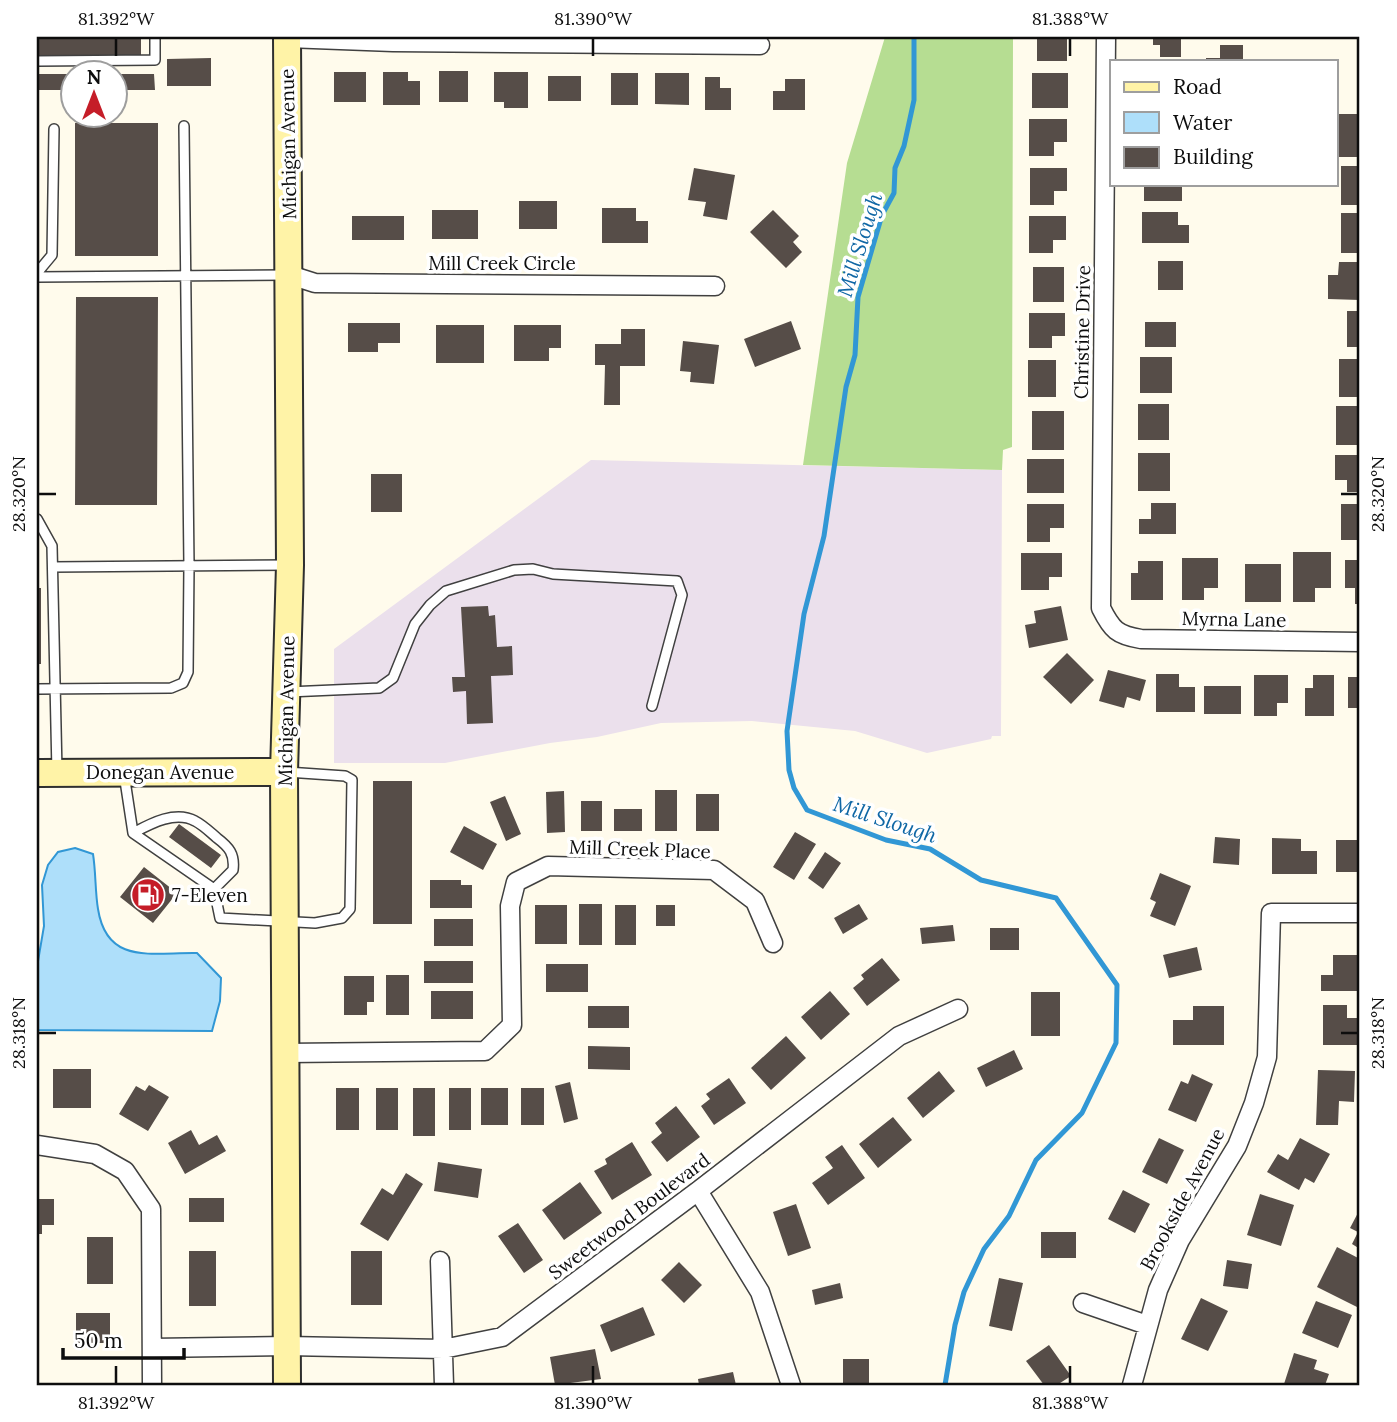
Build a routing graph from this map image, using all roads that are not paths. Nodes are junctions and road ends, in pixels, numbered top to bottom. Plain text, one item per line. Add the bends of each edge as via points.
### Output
1 (155, 37) edge
2 (1106, 37) edge
3 (287, 38) edge
4 (760, 45) dead end
5 (37, 61) edge
6 (184, 126) dead end
7 (54, 129) dead end
8 (37, 275) edge
9 (290, 275) junction
10 (186, 277) junction
11 (715, 286) dead end
12 (37, 519) edge
13 (290, 565) junction
14 (189, 566) junction
15 (53, 567) junction
16 (1110, 626) joint
17 (1360, 642) edge
18 (37, 689) edge
19 (55, 689) junction
20 (287, 692) junction
21 (652, 706) dead end
22 (124, 772) junction
23 (284, 772) junction
24 (47, 773) edge
25 (132, 834) junction
26 (214, 889) junction
27 (1360, 913) edge
28 (285, 922) junction
29 (773, 943) dead end
30 (958, 1009) dead end
31 (285, 1053) junction
32 (37, 1145) edge
33 (698, 1191) junction
34 (440, 1261) dead end
35 (1083, 1303) dead end
36 (1147, 1325) junction
37 (287, 1346) junction
38 (152, 1348) junction
39 (443, 1349) junction
40 (152, 1385) edge
41 (287, 1385) edge
42 (444, 1385) edge
43 (791, 1385) edge
44 (1132, 1385) edge

1 - 5 lane via 155,60
2 - 16 street, Christine Drive via 1100,590 1101,608
3 - 4 street
3 - 9 main road, Michigan Avenue
6 - 10 lane
7 - 8 lane via 52,255
8 - 10 lane
9 - 10 lane
9 - 11 street, Mill Creek Circle via 316,283
9 - 13 main road, Michigan Avenue
10 - 14 lane
12 - 15 lane via 52,546
13 - 14 lane
13 - 20 main road, Michigan Avenue
14 - 15 lane
14 - 19 lane via 188,672 183,683 171,688
15 - 19 lane
16 - 17 street, Myrna Lane via 1123,636 1141,639
18 - 19 lane
19 - 24 lane
20 - 21 lane via 387,685 415,624 446,591 514,570 533,569 677,581 682,596
20 - 23 main road, Michigan Avenue
22 - 23 main road, Donegan Avenue
22 - 24 main road, Donegan Avenue
22 - 25 lane
23 - 28 main road, Michigan Avenue
23 - 28 lane via 352,779 350,909 342,918
25 - 26 lane
25 - 26 lane via 159,820 195,821 232,852 233,870
26 - 28 lane via 220,918
27 - 36 street, Brookside Avenue via 1271,913 1267,1057 1254,1103 1237,1146 1180,1240
28 - 31 main road, Michigan Avenue
29 - 31 street, Mill Creek Place via 755,901 714,870 548,866 516,882 510,906 512,1025 485,1051
30 - 33 street, Sweetwood Boulevard via 899,1036
31 - 37 main road, Michigan Avenue
32 - 38 street via 95,1154 125,1171 151,1209
33 - 39 street, Sweetwood Boulevard via 502,1338
33 - 43 street via 760,1292
34 - 39 street
35 - 36 street
36 - 44 street, Brookside Avenue
37 - 38 street, Sweetwood Boulevard
37 - 39 street, Sweetwood Boulevard
37 - 41 main road, Michigan Avenue
38 - 40 street
39 - 42 street

